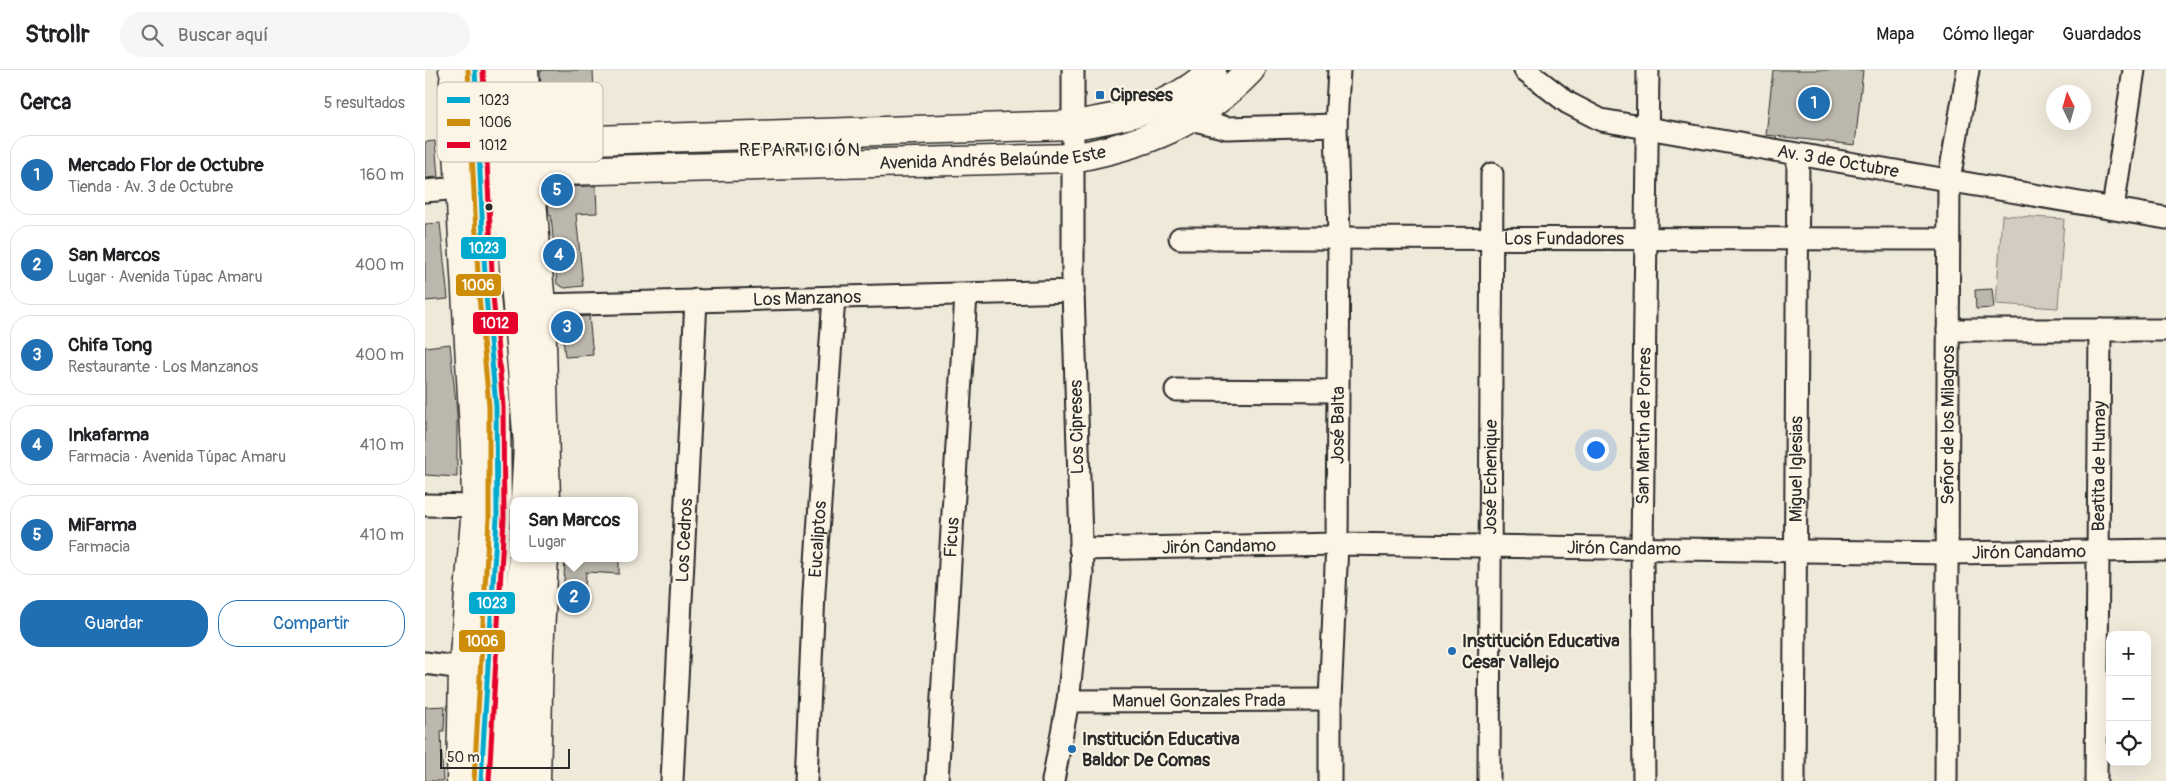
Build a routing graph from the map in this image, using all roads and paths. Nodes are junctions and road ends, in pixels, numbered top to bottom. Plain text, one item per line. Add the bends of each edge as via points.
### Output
1 (462, 70) edge
2 (1073, 70) edge
3 (1212, 70) edge
4 (1339, 70) edge
5 (1525, 70) edge
6 (1648, 70) edge
7 (1968, 70) edge
8 (2134, 70) edge
9 (1245, 72) edge
10 (469, 82) edge
11 (1191, 119) junction
12 (1074, 125) junction
13 (1336, 125) junction
14 (1647, 129) junction
15 (603, 140) edge
16 (1798, 155) junction
17 (1073, 158) junction
18 (460, 162) edge
19 (489, 162) edge
20 (514, 162) edge
21 (521, 162) edge
22 (518, 170) junction
23 (1492, 174) dead end
24 (1949, 180) junction
25 (460, 188) junction
26 (425, 191) edge
27 (2113, 208) junction
28 (2166, 218) edge
29 (1180, 238) dead end
30 (1339, 238) junction
31 (1492, 238) junction
32 (1645, 238) junction
33 (1947, 239) junction
34 (1798, 240) junction
35 (1073, 291) junction
36 (967, 294) junction
37 (835, 297) junction
38 (696, 300) junction
39 (541, 305) junction
40 (1948, 330) junction
41 (2100, 330) junction
42 (2166, 330) edge
43 (1176, 390) dead end
44 (1337, 391) junction
45 (525, 497) edge
46 (546, 497) edge
47 (425, 505) edge
48 (476, 506) junction
49 (1337, 544) junction
50 (1489, 546) junction
51 (1081, 549) junction
52 (1641, 549) junction
53 (1795, 550) junction
54 (2166, 550) edge
55 (2097, 552) junction
56 (1948, 553) junction
57 (523, 562) edge
58 (544, 562) edge
59 (425, 663) edge
60 (463, 668) junction
61 (1330, 700) junction
62 (1068, 701) junction
63 (461, 781) edge
64 (481, 781) edge
65 (509, 781) edge
66 (536, 781) edge
67 (671, 781) edge
68 (806, 781) edge
69 (937, 781) edge
70 (1053, 781) edge
71 (1330, 781) edge
72 (1489, 781) edge
73 (1644, 781) edge
74 (1794, 781) edge
75 (1946, 781) edge
76 (2095, 781) edge

1 - 10 main road
2 - 12 street, Los Cipreses
3 - 12 main road, Avenida Andrés Belaúnde Este via 1198,84 1160,106
4 - 13 street, José Balta
5 - 14 street, Av. 3 de Octubre via 1569,103 1601,120
6 - 14 street, San Martín de Porres
7 - 24 street, Señor de los Milagros
8 - 27 street
9 - 11 main road, Avenida Andrés Belaúnde Este via 1224,96
11 - 13 street via 1227,128
11 - 17 main road, Avenida Andrés Belaúnde Este via 1161,134 1117,149
12 - 15 main road, Avenida Andrés Belaúnde Este
12 - 17 street, Los Cipreses
13 - 30 street, José Balta
14 - 16 street, Av. 3 de Octubre
14 - 32 street, San Martín de Porres
16 - 24 street, Av. 3 de Octubre
16 - 34 street, Miguel Iglesias
17 - 22 main road, Avenida Andrés Belaúnde Este
17 - 35 street, Los Cipreses
18 - 25 main road
19 - 64 main road via 486,296 496,406 497,509
20 - 22 main road
21 - 22 main road
22 - 39 main road
22 - 45 main road via 527,445
23 - 31 street, José Echenique
24 - 27 street, Av. 3 de Octubre
24 - 33 street, Señor de los Milagros
25 - 26 street
25 - 48 main road
27 - 28 street, Av. 3 de Octubre
29 - 30 street, Los Fundadores
30 - 31 street, Los Fundadores
30 - 44 street, José Balta
31 - 32 street, Los Fundadores
31 - 50 street, José Echenique
32 - 34 street, Los Fundadores
32 - 52 street, San Martín de Porres
33 - 34 street, Los Fundadores
33 - 40 street, Señor de los Milagros
34 - 53 street, Miguel Iglesias
35 - 36 street, Los Manzanos
35 - 51 street, Los Cipreses
36 - 37 street, Los Manzanos
36 - 69 street, Ficus
37 - 38 street, Los Manzanos
37 - 68 street, Eucaliptos via 814,592
38 - 39 street, Los Manzanos
38 - 67 street, Los Cedros
39 - 46 main road
40 - 41 street
40 - 56 street, Señor de los Milagros
41 - 42 street
41 - 55 street, Beatita de Humay
43 - 44 street
44 - 49 street, José Balta
47 - 48 street
48 - 60 main road
49 - 50 street, Jirón Candamo
49 - 51 street, Jirón Candamo
49 - 61 street, José Balta
50 - 52 street, Jirón Candamo
50 - 72 street, José Echenique
51 - 62 street, Los Cipreses via 1082,572
52 - 53 street, Jirón Candamo
52 - 73 street, San Martín de Porres
53 - 56 street, Jirón Candamo
53 - 74 street, Miguel Iglesias
54 - 55 street, Jirón Candamo
55 - 56 street, Jirón Candamo
55 - 76 street, Beatita de Humay
56 - 75 street, Señor de los Milagros
57 - 65 main road
58 - 66 main road
59 - 60 street
60 - 63 main road
61 - 62 street, Manuel Gonzales Prada
61 - 71 street, José Balta
62 - 70 street, Los Cipreses

